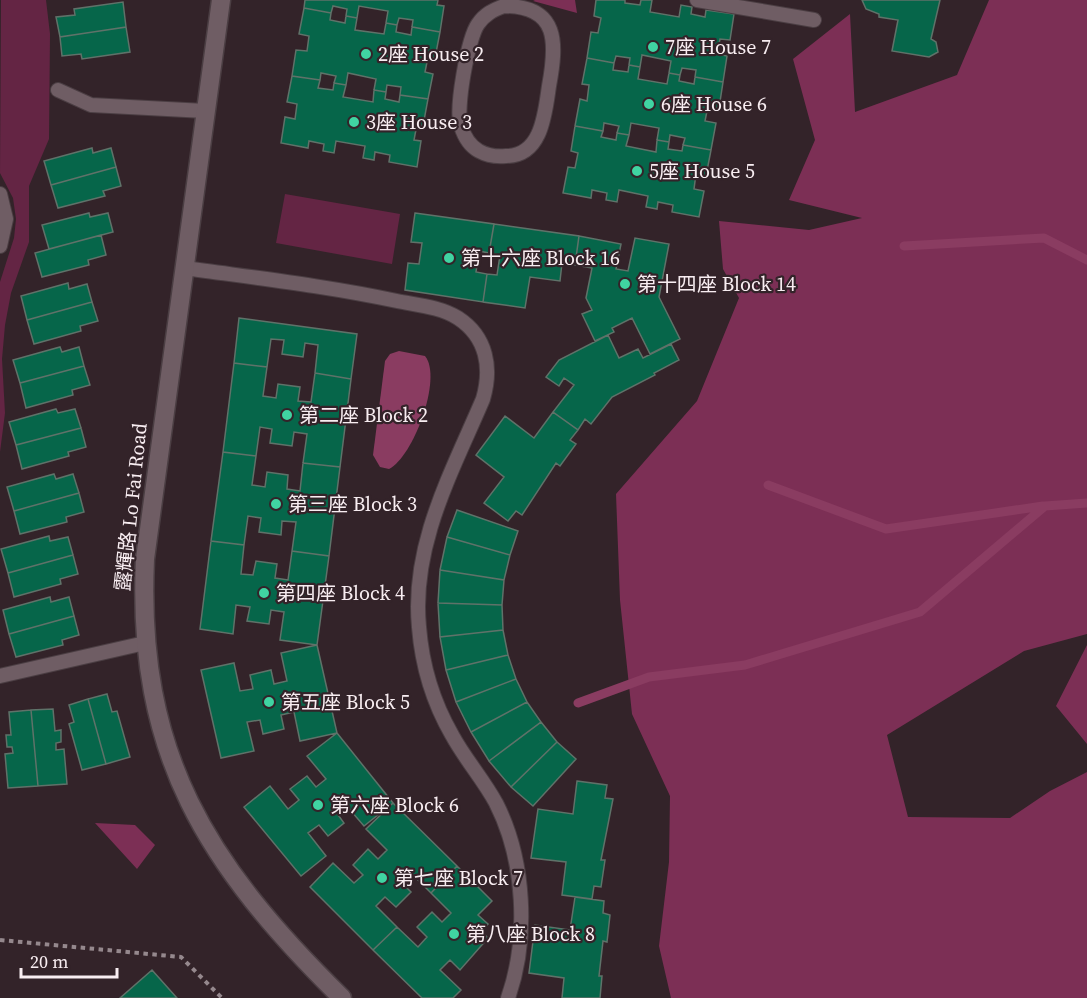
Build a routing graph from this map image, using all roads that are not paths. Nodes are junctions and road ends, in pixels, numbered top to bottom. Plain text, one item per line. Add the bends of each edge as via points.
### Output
1 (220, 0) edge
2 (697, 0) edge
3 (521, 3) edge
4 (814, 20) dead end
5 (58, 90) dead end
6 (205, 111) junction
7 (0, 194) edge
8 (0, 246) edge
9 (184, 268) junction
10 (145, 643) junction
11 (0, 676) edge
12 (342, 998) edge
13 (508, 998) edge

1 - 6 street, 露輝路 Lo Fai Road
2 - 4 lane
3 - 3 lane via 548,23 555,55 537,138 526,150 494,157 472,145 460,124 465,74 477,25 496,9
5 - 6 lane via 91,105
6 - 9 street, 露輝路 Lo Fai Road
7 - 8 lane via 6,219
9 - 10 street, 露輝路 Lo Fai Road via 145,559
9 - 13 lane via 347,290 440,310 472,329 482,345 488,362 488,381 425,541 418,626 439,710 497,805 514,856 520,910 513,984
10 - 11 lane
10 - 12 street, 露輝路 Lo Fai Road via 163,736 199,823 252,902

